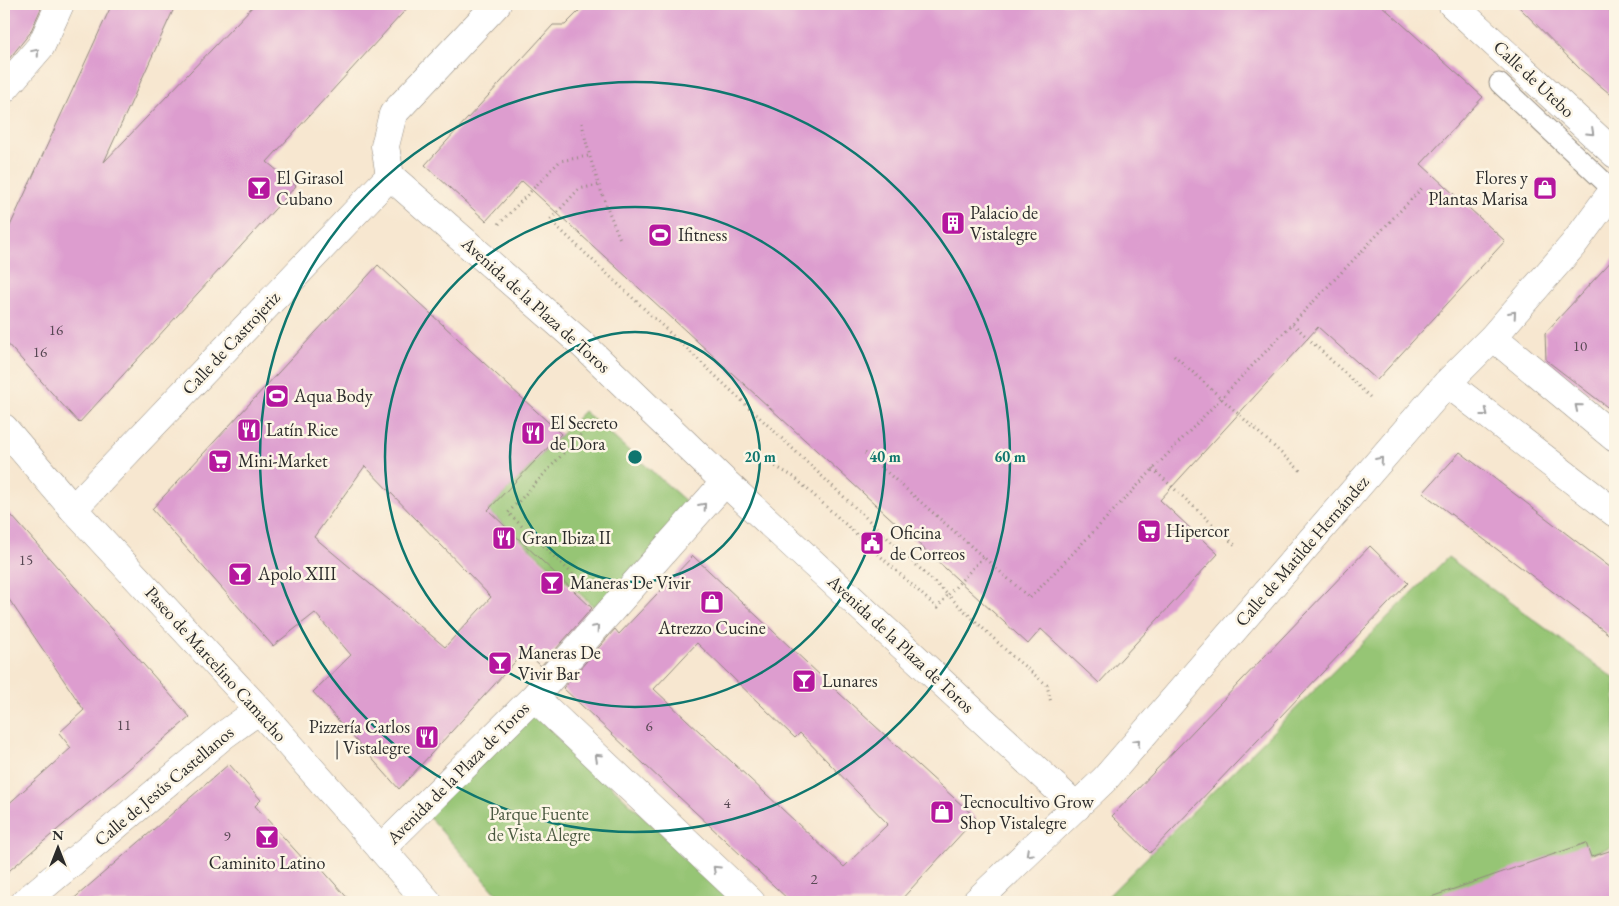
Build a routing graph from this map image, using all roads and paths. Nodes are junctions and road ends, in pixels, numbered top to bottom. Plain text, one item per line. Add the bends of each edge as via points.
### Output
1 (60, 4) edge
2 (497, 4) edge
3 (1452, 4) edge
4 (1498, 83) dead end
5 (4, 89) edge
6 (582, 123) dead end
7 (1615, 154) edge
8 (588, 156) junction
9 (390, 176) junction
10 (598, 185) junction
11 (1424, 186) dead end
12 (1614, 189) edge
13 (498, 225) dead end
14 (620, 239) dead end
15 (1293, 324) junction
16 (1493, 337) junction
17 (1174, 355) dead end
18 (1447, 383) junction
19 (1221, 399) junction
20 (1372, 399) dead end
21 (4, 428) edge
22 (584, 431) dead end
23 (1615, 438) edge
24 (865, 453) dead end
25 (766, 462) dead end
26 (1153, 469) junction
27 (1304, 473) dead end
28 (725, 482) junction
29 (73, 509) junction
30 (1615, 513) edge
31 (1235, 545) dead end
32 (983, 557) junction
33 (592, 592) dead end
34 (948, 595) junction
35 (534, 697) junction
36 (1051, 703) dead end
37 (259, 710) junction
38 (1077, 807) junction
39 (381, 849) junction
40 (25, 902) edge
41 (428, 902) edge
42 (752, 902) edge
43 (976, 902) edge

5 -> 1 street via 41,46
2 - 9 street via 393,114 385,146
3 -> 7 street, Calle de Utebo
4 - 12 lane
6 - 8 path
8 - 10 path
8 - 13 path via 560,161
9 - 28 street, Avenida de la Plaza de Toros via 582,344
9 - 29 street, Calle de Castrojeriz
10 - 14 path
10 - 34 path via 579,189 550,220
11 - 15 path
16 -> 12 street, Calle de Matilde Hernández via 1573,244
15 - 19 path
15 - 20 path
16 - 18 street, Calle de Matilde Hernández
23 -> 16 street
17 - 19 path
18 -> 30 street
38 -> 18 street, Calle de Matilde Hernández via 1105,779
19 - 26 path
19 - 27 path
21 - 29 street, Paseo de Marcelino Camacho
22 - 33 path via 508,514
24 - 32 path
25 - 34 path via 794,477 937,608
26 - 31 path
26 - 32 path via 1030,598
35 -> 28 street, Avenida de la Plaza de Toros
28 - 38 street, Avenida de la Plaza de Toros
29 - 37 street, Paseo de Marcelino Camacho
32 - 34 path
34 - 36 path via 1047,685
35 - 39 street, Avenida de la Plaza de Toros
42 -> 35 street, Avenida de la Plaza de Toros
37 - 39 street, Paseo de Marcelino Camacho
37 - 40 street, Calle de Jesús Castellanos via 224,735
38 -> 43 street, Calle de Matilde Hernández
39 - 41 street, Paseo de Marcelino Camacho

